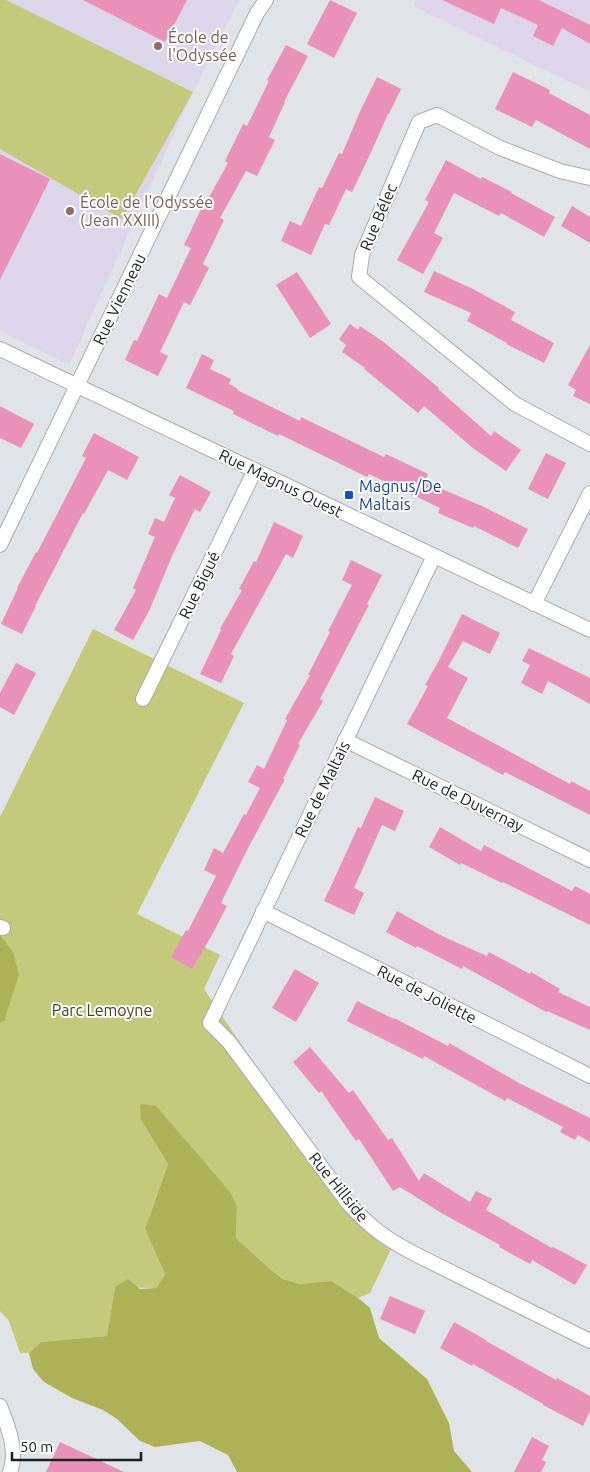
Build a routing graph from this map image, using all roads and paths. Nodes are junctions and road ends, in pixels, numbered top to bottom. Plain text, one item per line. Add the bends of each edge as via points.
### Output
1 (266, 0) edge
2 (590, 178) edge
3 (0, 349) edge
4 (77, 386) junction
5 (590, 444) edge
6 (255, 470) junction
7 (590, 493) edge
8 (0, 545) edge
9 (434, 556) junction
10 (534, 604) junction
11 (590, 630) edge
12 (143, 699) dead end
13 (345, 740) junction
14 (590, 860) edge
15 (263, 911) junction
16 (210, 1023) joint
17 (590, 1076) edge
18 (590, 1341) edge
19 (0, 1406) edge
20 (10, 1472) edge

1 - 4 street, Rue Vienneau
2 - 5 street, Rue Bélec via 500,148 437,114 419,122 362,255 359,277 515,404
3 - 4 street, Rue Magnus Ouest
4 - 6 street, Rue Magnus Ouest
4 - 8 street, Rue Vienneau
6 - 9 street, Rue Magnus Ouest
6 - 12 street, Rue Bigué
7 - 10 street
9 - 10 street, Rue Magnus Ouest
9 - 13 street, Rue de Maltais
10 - 11 street, Rue Magnus Ouest
13 - 14 street, Rue de Duvernay
13 - 15 street, Rue de Maltais
15 - 16 street, Rue de Maltais
15 - 17 street, Rue de Joliette
16 - 18 street, Rue Hillside via 229,1042 364,1220 414,1254
19 - 20 street via 10,1432 14,1463

